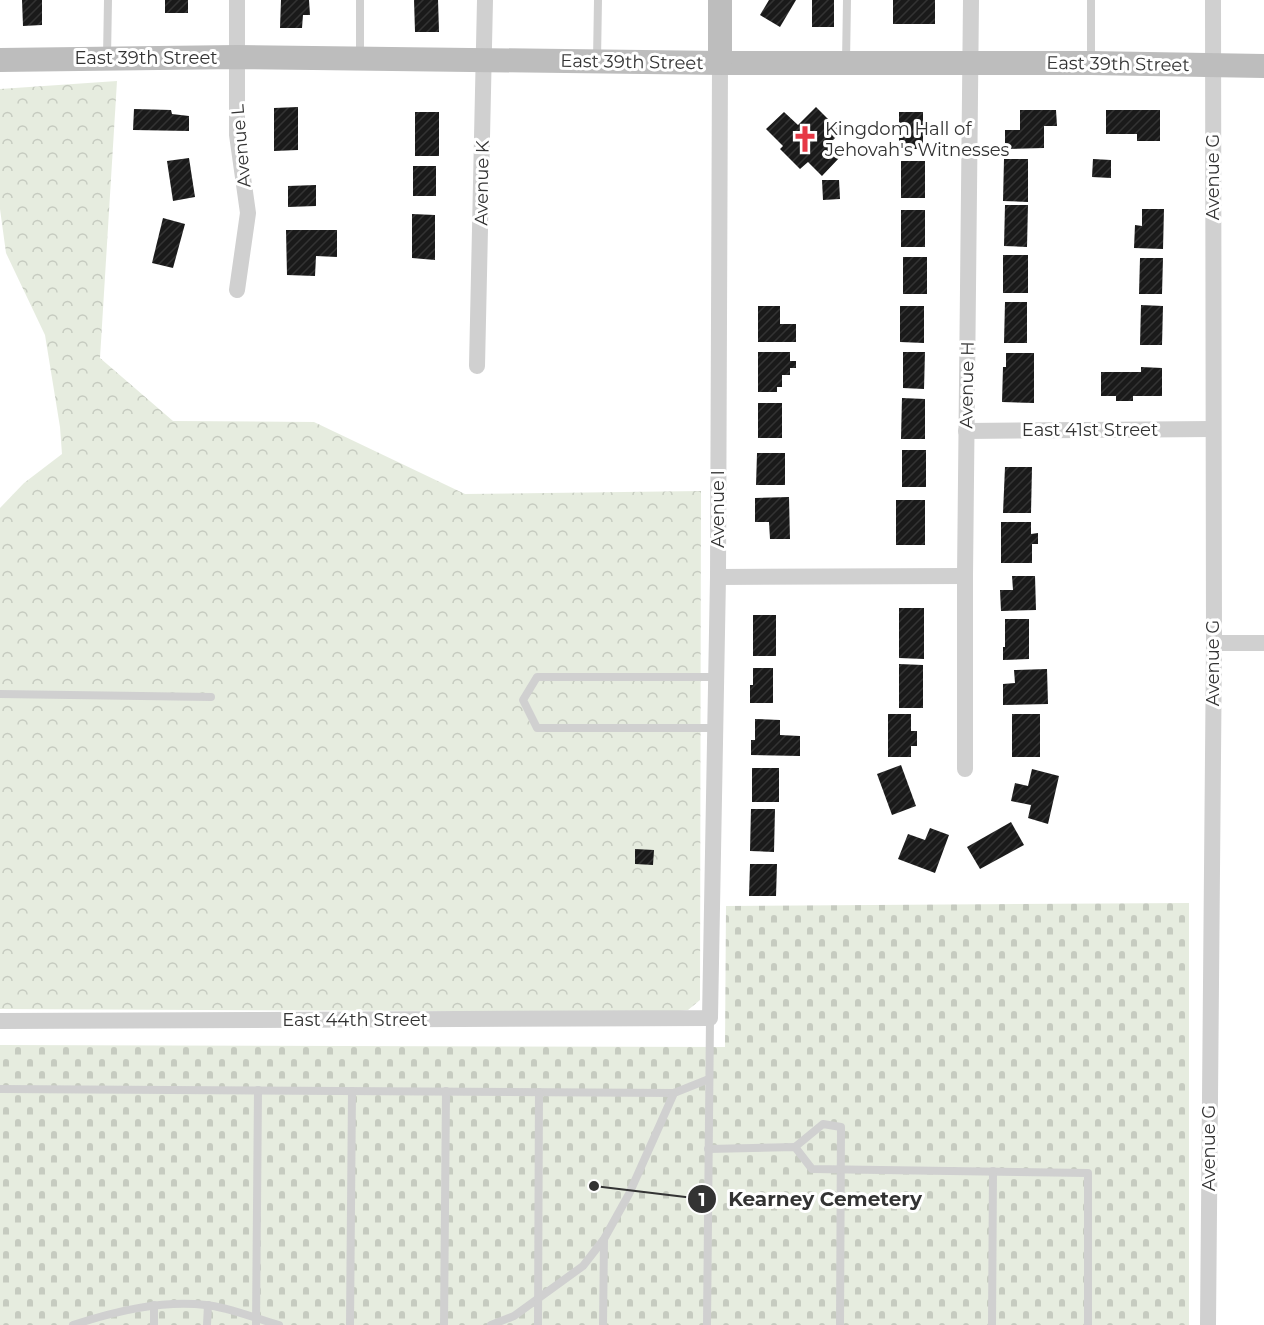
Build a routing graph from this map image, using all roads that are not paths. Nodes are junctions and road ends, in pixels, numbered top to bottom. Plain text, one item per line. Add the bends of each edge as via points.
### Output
1 (108, 0) edge
2 (237, 0) edge
3 (360, 0) edge
4 (484, 0) edge
5 (598, 0) edge
6 (720, 0) edge
7 (847, 0) edge
8 (970, 0) edge
9 (1092, 0) edge
10 (1213, 0) edge
11 (237, 57) junction
12 (108, 58) junction
13 (360, 58) junction
14 (485, 59) junction
15 (0, 60) edge
16 (597, 61) junction
17 (720, 63) junction
18 (846, 63) junction
19 (1091, 63) junction
20 (970, 64) junction
21 (1213, 65) junction
22 (1264, 66) edge
23 (237, 290) dead end
24 (477, 366) dead end
25 (1213, 429) junction
26 (966, 430) junction
27 (965, 576) junction
28 (718, 578) junction
29 (1214, 643) junction
30 (1264, 643) edge
31 (717, 676) junction
32 (0, 694) edge
33 (211, 697) dead end
34 (716, 728) junction
35 (965, 769) dead end
36 (710, 1018) junction
37 (0, 1021) edge
38 (709, 1079) junction
39 (0, 1089) edge
40 (258, 1090) junction
41 (352, 1091) junction
42 (446, 1091) junction
43 (539, 1092) junction
44 (674, 1093) junction
45 (795, 1147) junction
46 (708, 1149) junction
47 (841, 1169) junction
48 (993, 1171) junction
49 (604, 1239) junction
50 (538, 1300) junction
51 (154, 1305) junction
52 (208, 1305) junction
53 (99, 1321) edge
54 (256, 1322) edge
55 (73, 1325) edge
56 (154, 1325) edge
57 (207, 1325) edge
58 (279, 1325) edge
59 (350, 1325) edge
60 (444, 1325) edge
61 (491, 1325) edge
62 (538, 1325) edge
63 (603, 1325) edge
64 (706, 1325) edge
65 (840, 1325) edge
66 (992, 1325) edge
67 (1088, 1325) edge
68 (1208, 1325) edge

1 - 12 lane
2 - 11 street, Avenue L
3 - 13 lane
4 - 14 street, Avenue K
5 - 16 lane
6 - 17 main road, Avenue I
7 - 18 lane
8 - 20 street, Avenue H
9 - 19 lane
10 - 21 street, Avenue G
11 - 12 main road, East 39th Street
11 - 13 main road, East 39th Street
11 - 23 street, Avenue L via 237,135 248,213
12 - 15 main road, East 39th Street
13 - 14 main road, East 39th Street
14 - 16 main road, East 39th Street
14 - 24 street, Avenue K
16 - 17 main road, East 39th Street
17 - 18 main road, East 39th Street
17 - 28 street, Avenue I
18 - 20 main road, East 39th Street
19 - 20 main road, East 39th Street
19 - 21 main road, East 39th Street
20 - 26 street, Avenue H
21 - 22 main road, East 39th Street
21 - 25 street, Avenue G
25 - 26 street, East 41st Street
25 - 29 street, Avenue G
26 - 27 street, Avenue H
27 - 28 street
27 - 35 street, Avenue H
28 - 31 street, Avenue I
29 - 30 street
29 - 68 street, Avenue G
31 - 34 street, Avenue I
31 - 34 lane via 537,676 524,700 537,728
32 - 33 lane
34 - 36 street, Avenue I
36 - 37 street, East 44th Street
36 - 38 lane
38 - 44 lane
38 - 46 lane
39 - 40 lane
40 - 41 lane
40 - 54 lane
41 - 42 lane
41 - 59 lane
42 - 43 lane
42 - 60 lane
43 - 44 lane
43 - 50 lane
44 - 49 lane via 629,1194
45 - 46 lane
45 - 47 lane via 812,1169
45 - 47 lane via 823,1124 841,1127
46 - 64 lane
47 - 48 lane
47 - 65 lane
48 - 66 lane
48 - 67 lane via 1088,1173
49 - 50 lane via 584,1266
49 - 63 lane
50 - 61 lane
50 - 62 lane
51 - 52 lane
51 - 53 lane
51 - 56 lane
52 - 54 lane
52 - 57 lane
53 - 55 lane
54 - 58 lane

